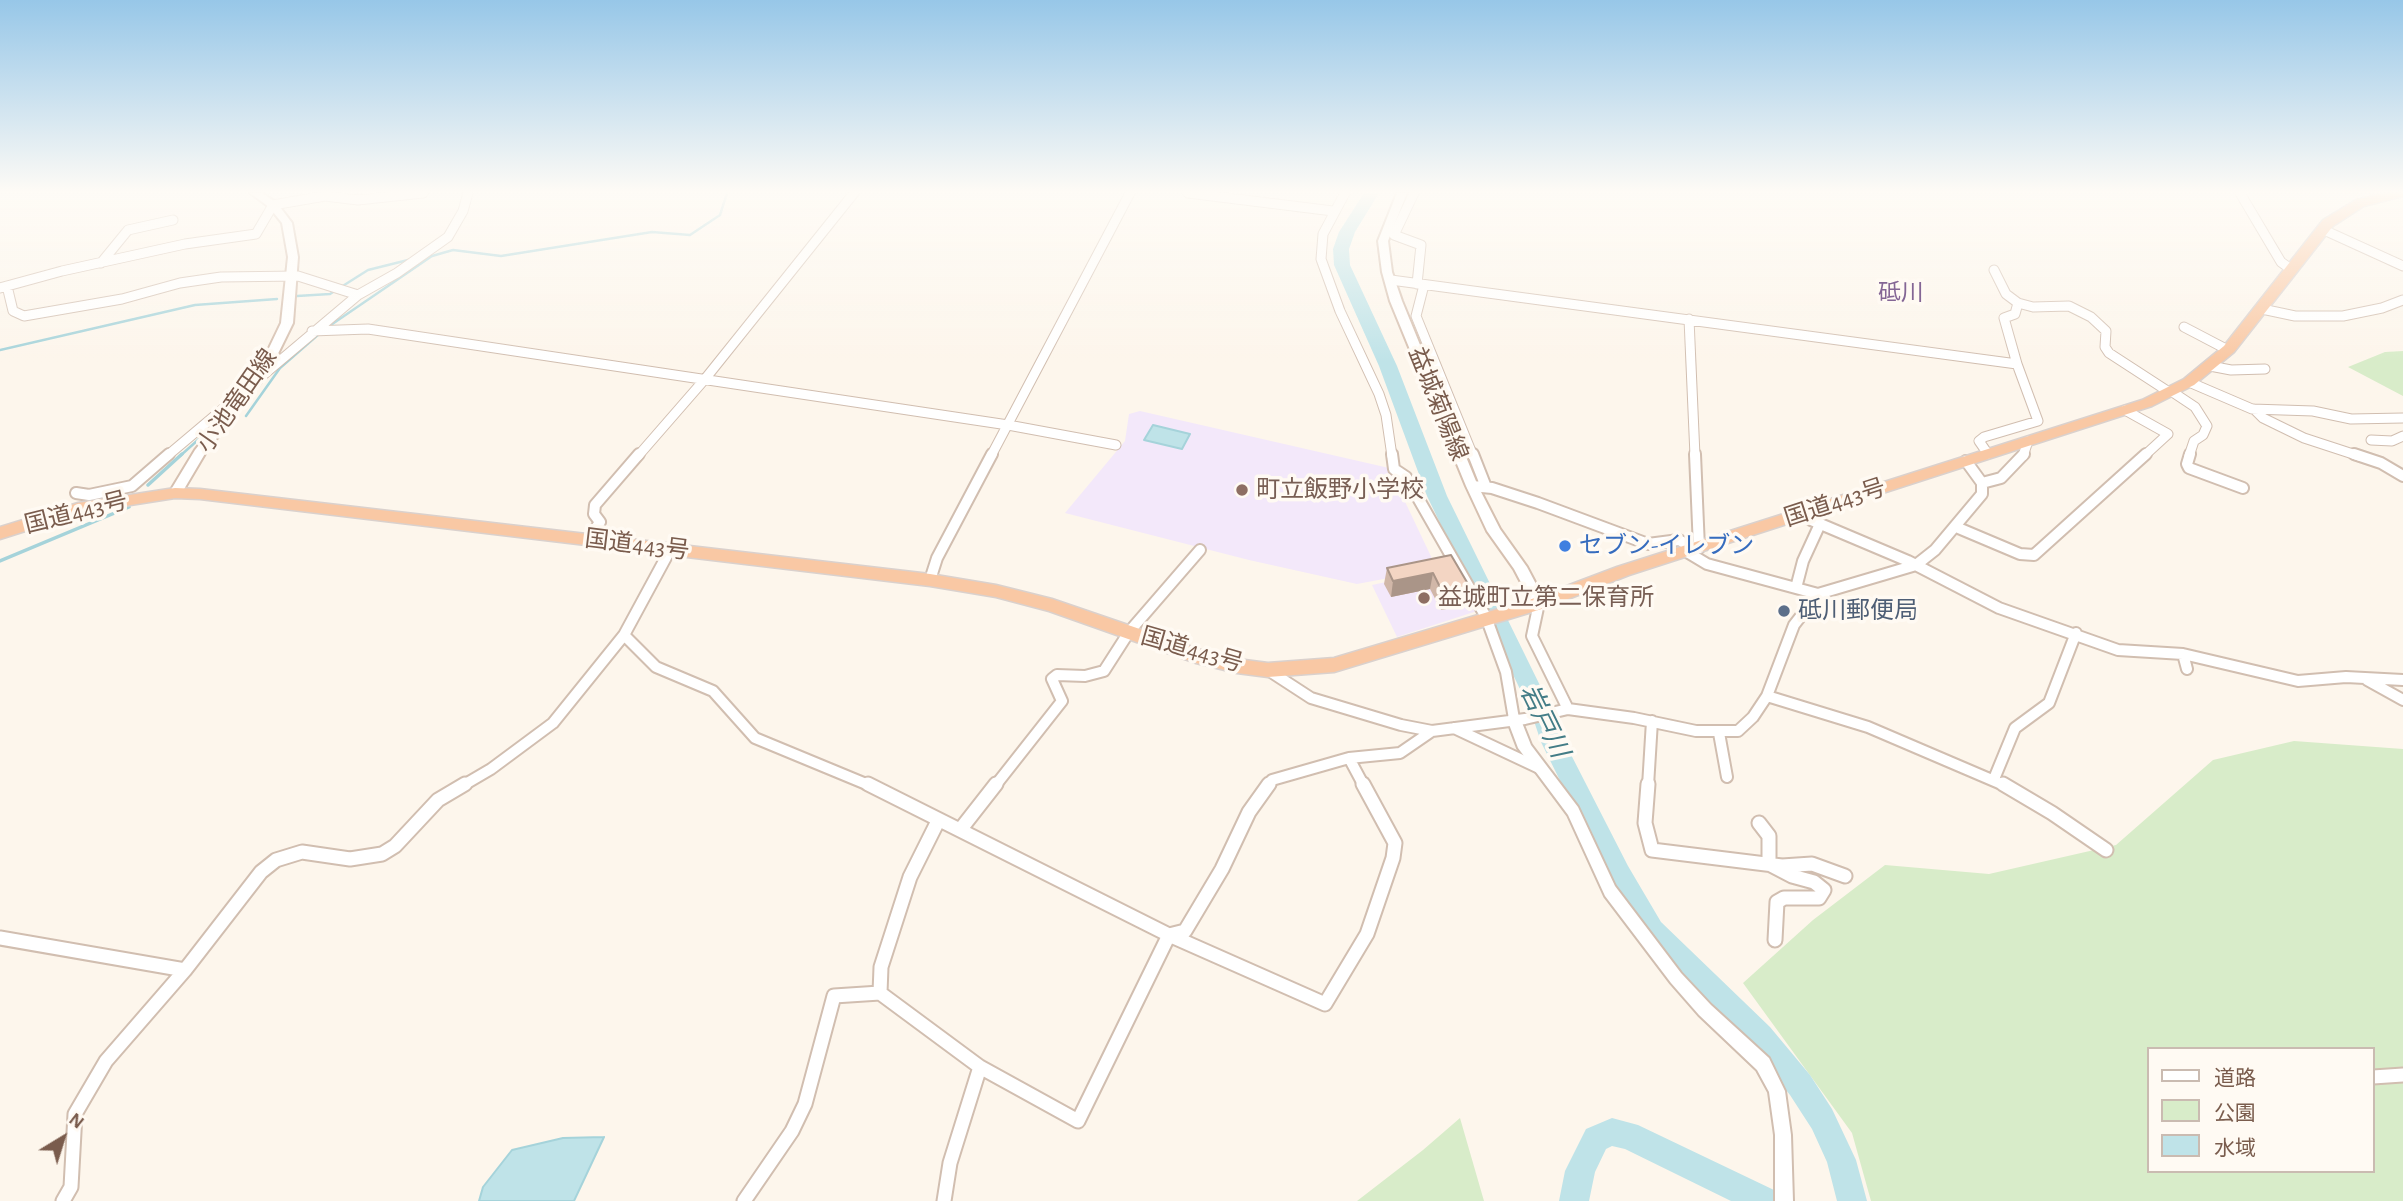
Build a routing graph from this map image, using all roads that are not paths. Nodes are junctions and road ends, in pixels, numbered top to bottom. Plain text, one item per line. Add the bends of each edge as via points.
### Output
1 (112, 249) edge
2 (163, 249) edge
3 (292, 249) edge
4 (430, 249) edge
5 (809, 249) edge
6 (1100, 249) edge
7 (1322, 249) edge
8 (1383, 249) edge
9 (1421, 249) edge
10 (2273, 249) edge
11 (2308, 249) edge
12 (2365, 249) edge
13 (101, 263) junction
14 (2403, 266) edge
15 (1994, 270) dead end
16 (2292, 270) junction
17 (291, 276) junction
18 (1391, 280) junction
19 (1420, 284) junction
20 (4, 287) edge
21 (358, 295) junction
22 (2403, 300) edge
23 (2018, 303) junction
24 (2262, 309) junction
25 (1689, 319) junction
26 (2184, 327) dead end
27 (320, 330) junction
28 (2228, 350) junction
29 (2017, 364) junction
30 (2210, 366) junction
31 (2265, 369) dead end
32 (263, 372) junction
33 (705, 379) junction
34 (2189, 382) junction
35 (2170, 392) junction
36 (2125, 410) junction
37 (2255, 410) junction
38 (2400, 420) edge
39 (1007, 425) junction
40 (2403, 436) edge
41 (2371, 440) dead end
42 (2028, 441) junction
43 (1116, 445) dead end
44 (1988, 454) junction
45 (1966, 461) junction
46 (2403, 475) edge
47 (1982, 483) junction
48 (1472, 486) junction
49 (1486, 487) junction
50 (2243, 488) dead end
51 (175, 493) junction
52 (76, 494) dead end
53 (1803, 514) junction
54 (1820, 524) junction
55 (1956, 527) junction
56 (0, 533) edge
57 (589, 540) junction
58 (670, 550) junction
59 (1200, 550) dead end
60 (1694, 550) junction
61 (1916, 565) junction
62 (930, 580) junction
63 (1796, 588) junction
64 (1818, 594) junction
65 (1533, 605) junction
66 (1486, 617) junction
67 (1129, 632) junction
68 (2076, 633) junction
69 (624, 635) junction
70 (2183, 654) junction
71 (2187, 669) dead end
72 (1268, 670) junction
73 (2367, 680) junction
74 (2403, 680) edge
75 (1767, 696) junction
76 (2403, 700) edge
77 (1568, 709) junction
78 (1519, 719) junction
79 (1652, 721) junction
80 (1454, 727) junction
81 (1432, 731) junction
82 (1719, 733) junction
83 (1349, 758) junction
84 (1539, 768) junction
85 (1727, 777) dead end
86 (1994, 779) junction
87 (938, 821) junction
88 (1759, 823) dead end
89 (960, 830) junction
90 (2106, 850) dead end
91 (1769, 864) junction
92 (1845, 876) dead end
93 (1170, 935) junction
94 (0, 938) edge
95 (1775, 940) dead end
96 (185, 971) junction
97 (880, 993) junction
98 (980, 1067) junction
99 (2403, 1075) edge
100 (2375, 1077) edge
101 (63, 1201) edge
102 (744, 1201) edge
103 (943, 1201) edge
104 (1783, 1201) edge

1 - 13 street
2 - 13 street
3 - 17 main road, 小池竜田線
4 - 21 street
5 - 33 street
6 - 39 street
7 - 66 street via 1321,259 1340,311 1379,394 1394,469 1406,477
8 - 18 main road, 益城菊陽線
9 - 19 street
10 - 16 street
11 - 16 highway, 国道443号
12 - 14 street
13 - 20 street
15 - 23 street via 2006,294
16 - 24 highway, 国道443号
17 - 20 street via 180,283 122,299 24,316 13,312
17 - 21 street
17 - 32 main road, 小池竜田線 via 287,323
18 - 19 street
18 - 48 main road, 益城菊陽線
19 - 25 street
19 - 49 street via 1416,316
21 - 27 street
22 - 24 street via 2343,316 2295,316
23 - 29 street via 2015,314 2004,317
23 - 35 street via 2069,306 2085,313 2106,331 2109,353
24 - 28 highway, 国道443号
25 - 29 street
25 - 60 street
26 - 28 street
27 - 32 street
27 - 33 street via 368,329
28 - 30 highway, 国道443号
29 - 44 street via 2038,421 1984,437 1979,441
30 - 31 street
30 - 34 highway, 国道443号
32 - 51 main road, 小池竜田線 via 201,450
32 - 52 street via 132,486
33 - 39 street
33 - 57 street via 594,506 600,522
34 - 35 highway, 国道443号
34 - 37 street
35 - 36 highway, 国道443号
35 - 50 street via 2195,407 2207,426 2194,441 2189,468
36 - 42 highway, 国道443号
36 - 55 street via 2168,434 2034,555 2020,554
37 - 38 street
37 - 46 street via 2304,438 2381,463
39 - 43 street
39 - 62 street via 937,558
40 - 41 street via 2392,441
42 - 44 highway, 国道443号
42 - 47 street via 2023,457 2001,478
44 - 45 highway, 国道443号
45 - 47 street
45 - 53 highway, 国道443号
47 - 55 street via 1982,495
48 - 49 street
48 - 65 main road, 益城菊陽線 via 1494,531 1520,568
49 - 60 street via 1639,542 1679,540
51 - 56 highway, 国道443号 via 78,509
51 - 57 highway, 国道443号
53 - 54 street
53 - 60 highway, 国道443号
54 - 61 street
54 - 63 street
55 - 61 street
57 - 58 highway, 国道443号
58 - 62 highway, 国道443号
58 - 69 street
59 - 67 street
60 - 63 street via 1707,564
60 - 65 highway, 国道443号
61 - 64 street
61 - 68 street via 1999,608
62 - 67 highway, 国道443号 via 1052,605
63 - 64 street
64 - 75 street via 1794,625
65 - 66 highway, 国道443号
65 - 77 street via 1532,636
66 - 72 highway, 国道443号 via 1334,665
66 - 78 street
67 - 72 highway, 国道443号 via 1202,658
67 - 89 street via 1104,671 1052,679 1062,701
68 - 70 street via 2118,650
68 - 86 street via 2049,703 2015,728
69 - 87 street via 656,667 713,691 755,738 850,775
69 - 96 street via 553,723 491,769 438,800 395,846 382,854 351,859 302,852 276,860 261,872
70 - 71 street
70 - 73 street via 2298,681
72 - 81 street via 1311,698
73 - 74 street
73 - 76 street
75 - 82 street via 1738,731
75 - 86 street via 1868,727
77 - 78 street
77 - 79 street
78 - 80 street
78 - 84 street via 1525,748
79 - 82 street
79 - 91 street via 1645,823 1652,850
80 - 81 street
80 - 84 street
81 - 83 street via 1400,753
82 - 85 street
83 - 93 street via 1272,780 1185,931
83 - 93 street via 1395,843 1394,858 1367,934 1325,1004
84 - 104 street via 1573,811 1610,891 1641,934 1705,1010 1763,1064 1777,1091 1783,1135
86 - 90 street
87 - 89 street
87 - 97 street via 910,877 881,967
88 - 91 street via 1769,836
89 - 93 street
91 - 92 street via 1812,864
91 - 95 street via 1824,890 1819,898 1777,902
93 - 98 street via 1077,1121
94 - 96 street
96 - 101 street via 106,1061 75,1114 71,1187
97 - 98 street
97 - 102 street via 834,996 805,1104
98 - 103 street
99 - 100 street

